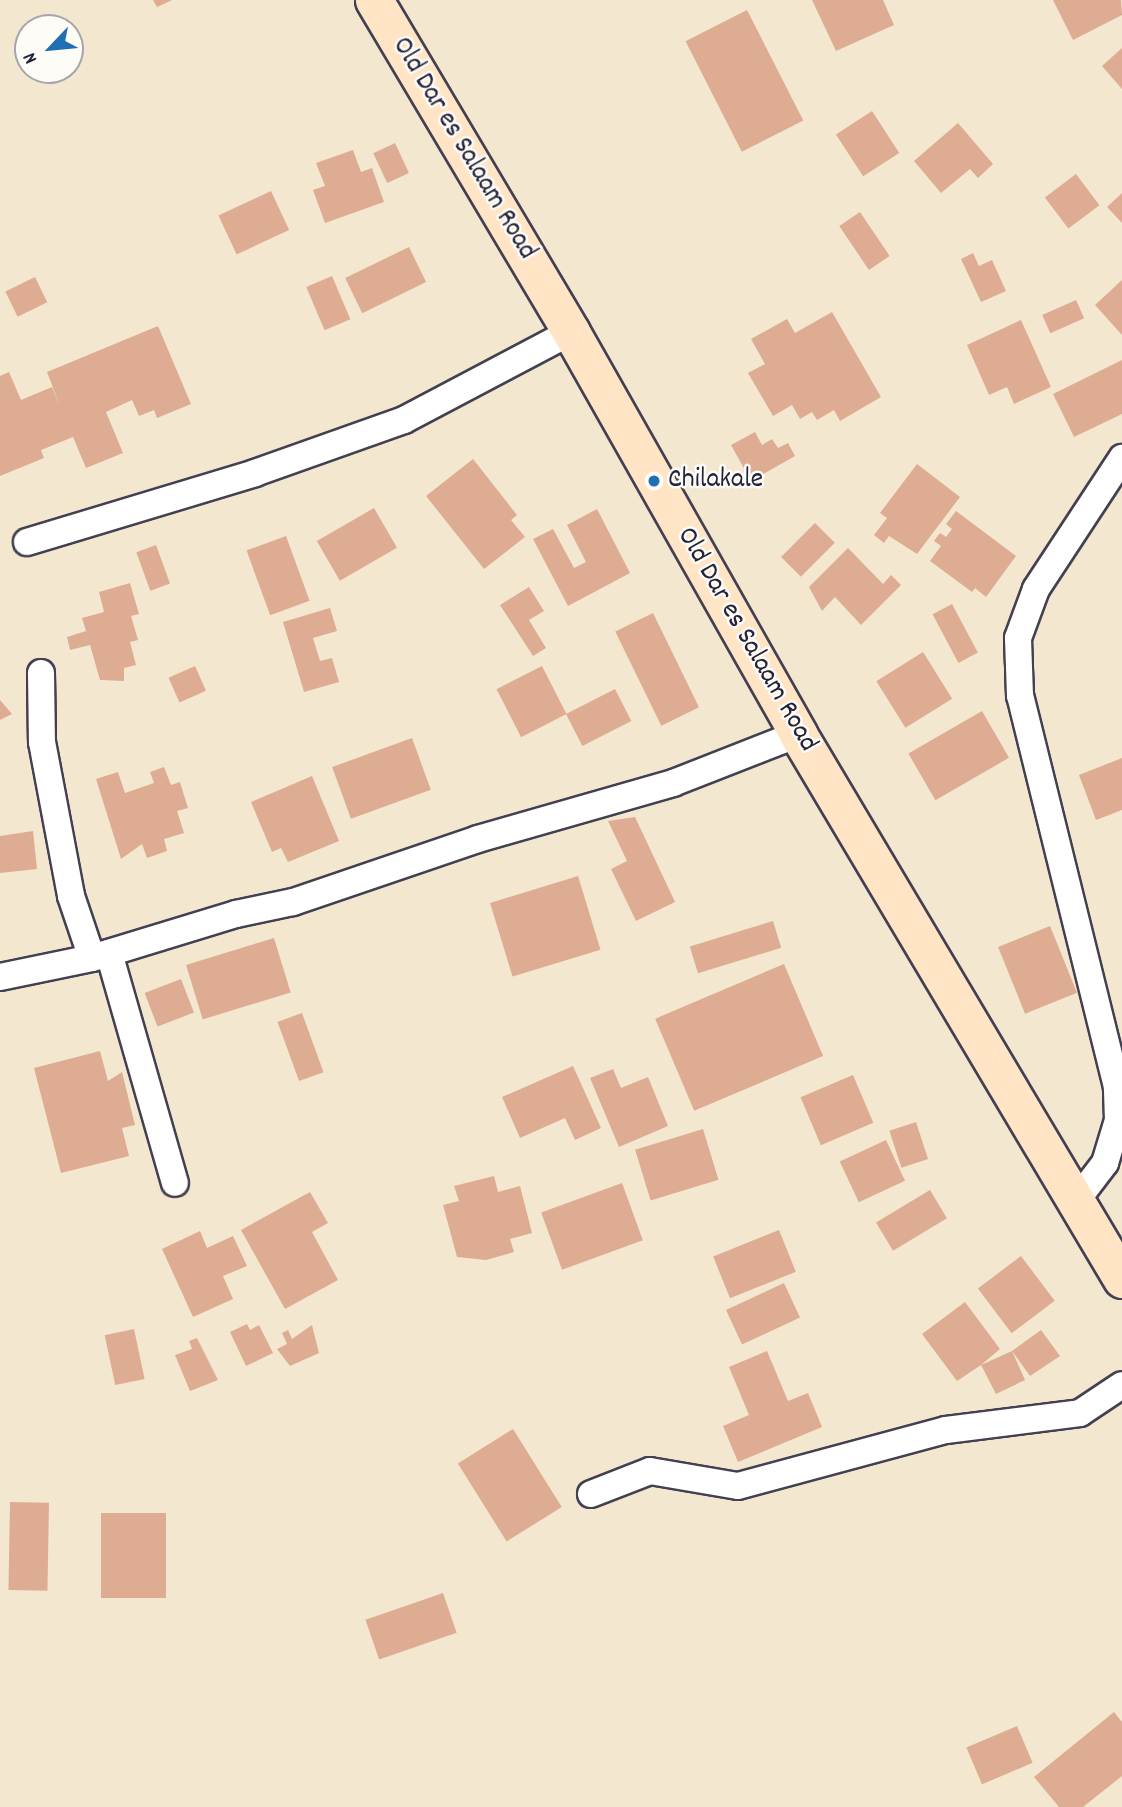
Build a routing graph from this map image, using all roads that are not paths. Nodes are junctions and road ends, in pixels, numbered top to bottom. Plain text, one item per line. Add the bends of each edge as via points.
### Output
1 (374, 0) edge
2 (571, 332) junction
3 (1122, 458) edge
4 (27, 542) dead end
5 (41, 673) dead end
6 (799, 734) junction
7 (101, 956) junction
8 (0, 976) edge
9 (175, 1183) dead end
10 (1076, 1201) junction
11 (1122, 1279) edge
12 (1122, 1385) edge
13 (592, 1494) dead end

1 - 2 street, Old Dar es Salaam Road
2 - 4 street via 404,420 255,473
2 - 6 street, Old Dar es Salaam Road
3 - 10 street via 1036,589 1018,638 1020,696 1117,1087 1118,1120 1105,1163
5 - 7 street via 42,743 71,897
6 - 7 street via 673,783 478,839 293,902 236,914
6 - 10 street, Old Dar es Salaam Road
7 - 8 street
7 - 9 street
10 - 11 street, Old Dar es Salaam Road
12 - 13 street via 1080,1413 946,1430 738,1486 650,1471

